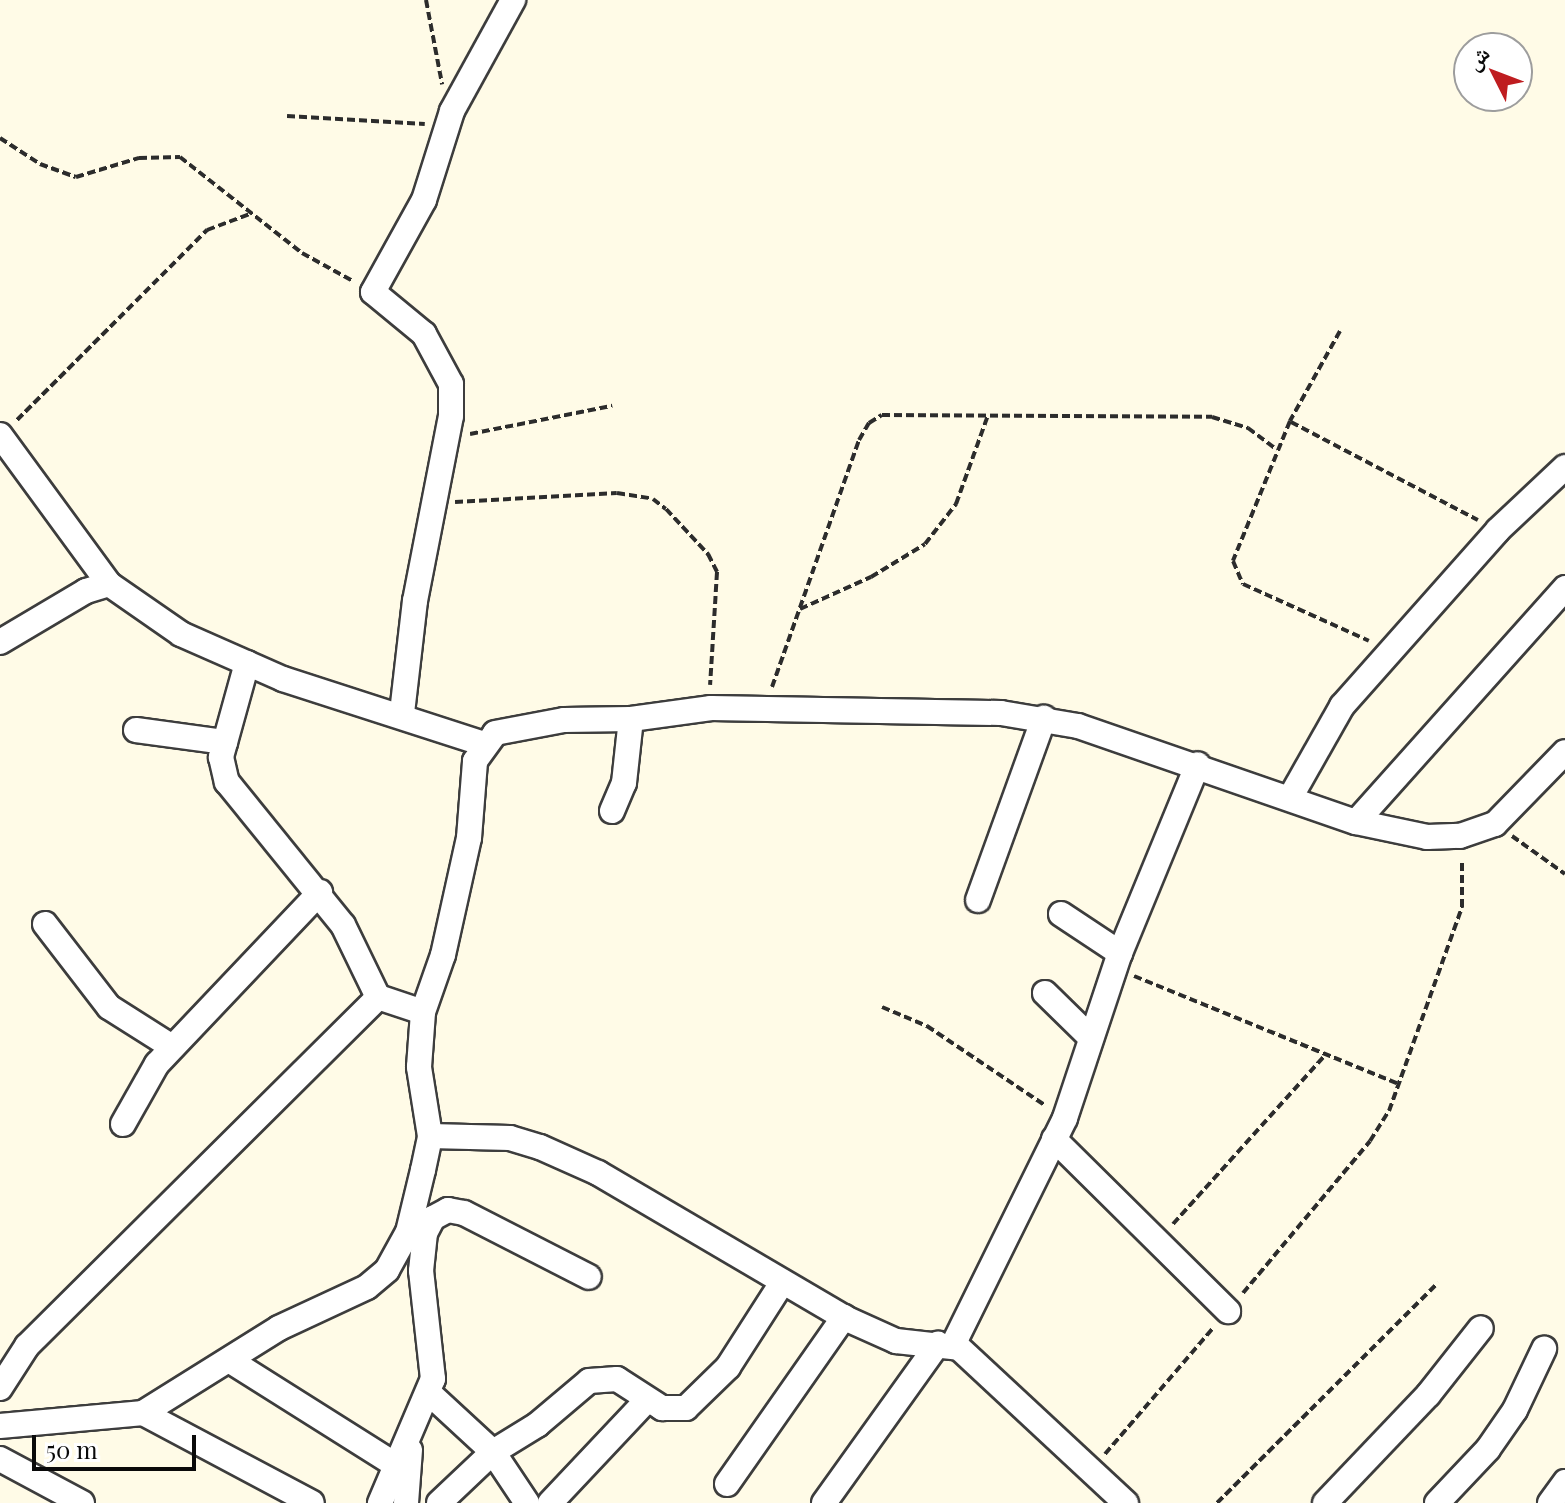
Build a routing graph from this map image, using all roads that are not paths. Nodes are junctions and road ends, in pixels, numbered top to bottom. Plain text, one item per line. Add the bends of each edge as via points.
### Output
1 (513, 0) edge
2 (0, 435) edge
3 (1565, 467) edge
4 (109, 584) junction
5 (1565, 588) edge
6 (0, 642) edge
7 (247, 663) junction
8 (402, 713) junction
9 (1044, 718) junction
10 (631, 719) junction
11 (136, 730) dead end
12 (225, 742) junction
13 (484, 744) junction
14 (1565, 752) edge
15 (1198, 764) junction
16 (1290, 798) junction
17 (612, 811) dead end
18 (1356, 822) junction
19 (320, 892) junction
20 (978, 900) dead end
21 (1061, 914) dead end
22 (45, 924) dead end
23 (1118, 962) junction
24 (1045, 993) dead end
25 (378, 997) junction
26 (423, 1012) junction
27 (1091, 1038) junction
28 (172, 1047) junction
29 (123, 1124) dead end
30 (1059, 1129) junction
31 (430, 1136) junction
32 (589, 1277) dead end
33 (782, 1283) junction
34 (1228, 1311) road end
35 (844, 1317) junction
36 (1481, 1328) dead end
37 (946, 1345) junction
38 (1544, 1349) dead end
39 (229, 1360) junction
40 (0, 1388) edge
41 (429, 1393) junction
42 (647, 1400) junction
43 (143, 1413) junction
44 (0, 1426) edge
45 (412, 1431) junction
46 (493, 1452) junction
47 (0, 1459) edge
48 (397, 1466) junction
49 (1565, 1482) edge
50 (727, 1484) dead end
51 (82, 1503) edge
52 (312, 1503) edge
53 (380, 1503) edge
54 (406, 1503) edge
55 (439, 1503) edge
56 (527, 1503) edge
57 (550, 1503) edge
58 (824, 1503) edge
59 (1126, 1503) edge
60 (1325, 1503) edge
61 (1437, 1503) edge
62 (1550, 1503) edge

1 - 8 street via 450,118 424,200 373,292 439,353 451,384
2 - 4 street
3 - 16 street via 1498,530 1342,706
4 - 6 street via 86,591
4 - 7 street via 181,634
5 - 18 street
7 - 8 street via 323,694
7 - 12 street
8 - 13 street
9 - 10 street via 711,708
9 - 15 street
9 - 20 street
10 - 13 street via 512,727
10 - 17 street via 624,783
11 - 12 street
12 - 19 street via 221,757 235,796
13 - 26 street via 473,772 469,838 443,955
14 - 18 street via 1495,824 1460,836 1427,837
15 - 16 street
15 - 23 street
16 - 18 street
19 - 25 street via 343,925
19 - 28 street
21 - 23 street
22 - 28 street via 109,1007
23 - 27 street
24 - 27 street
25 - 26 street
25 - 40 street via 27,1346
26 - 31 street via 419,1067
27 - 30 street
28 - 29 street via 146,1078
30 - 34 street
30 - 37 street
31 - 33 street via 498,1137 540,1147 598,1173
31 - 39 street via 408,1232 387,1270 367,1287 279,1328
32 - 41 street via 464,1213 437,1214 425,1233 421,1271 433,1357
33 - 35 street
33 - 42 street via 728,1367 699,1399 670,1410
35 - 37 street via 896,1341
35 - 50 street
36 - 60 street via 1428,1395
37 - 58 street
37 - 59 street via 983,1366
38 - 61 street via 1515,1410 1488,1449
39 - 43 street
39 - 48 street
41 - 45 street
41 - 46 street
42 - 46 street via 617,1379 589,1381 537,1425
42 - 57 street
43 - 44 street
43 - 52 street
45 - 48 street
45 - 54 street
46 - 55 street
46 - 56 street
47 - 51 street
48 - 53 street
49 - 62 street

